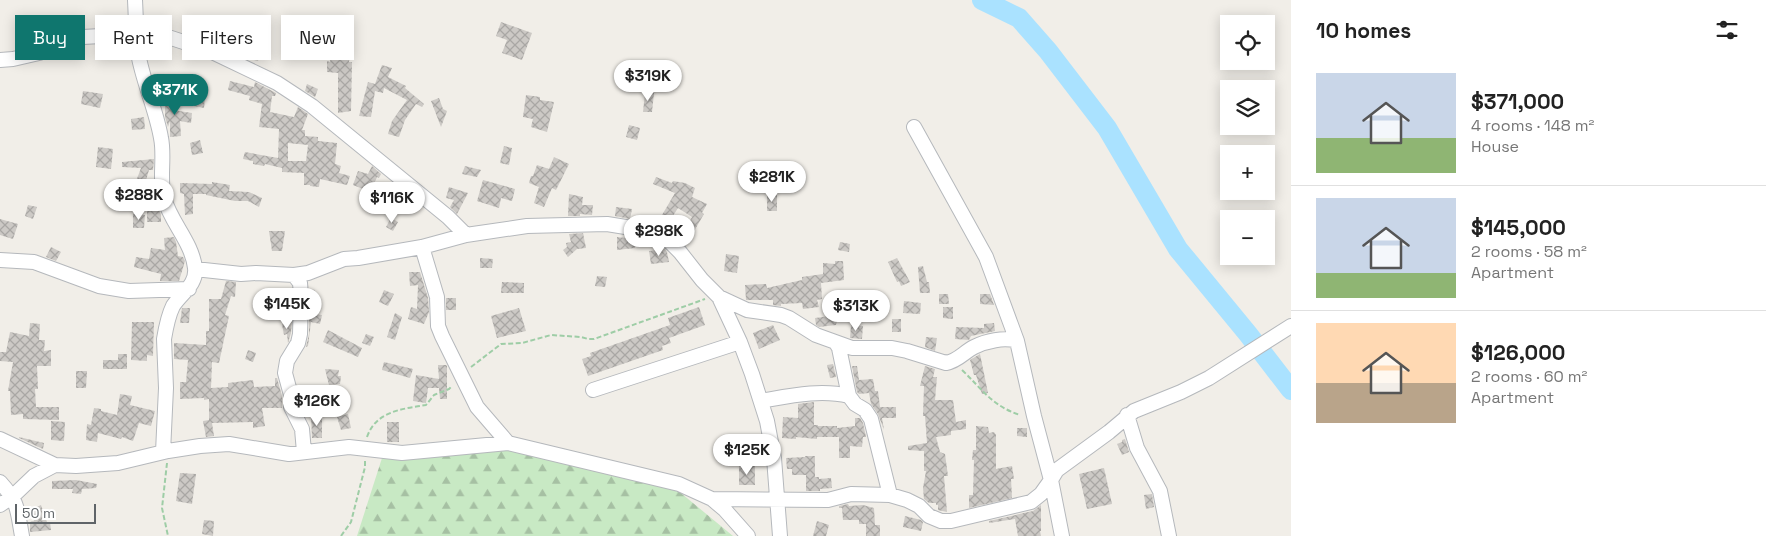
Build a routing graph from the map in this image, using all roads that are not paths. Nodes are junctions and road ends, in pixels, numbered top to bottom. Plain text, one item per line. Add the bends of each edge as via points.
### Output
1 (135, 0) edge
2 (135, 15) edge
3 (95, 37) edge
4 (172, 38) edge
5 (0, 60) edge
6 (139, 60) edge
7 (914, 127) dead end
8 (466, 235) junction
9 (422, 247) junction
10 (0, 260) edge
11 (195, 269) junction
12 (294, 275) junction
13 (188, 288) junction
14 (721, 301) junction
15 (1291, 326) edge
16 (1017, 341) junction
17 (740, 342) junction
18 (836, 343) junction
19 (593, 390) dead end
20 (849, 396) junction
21 (761, 401) junction
22 (1127, 415) junction
23 (0, 439) edge
24 (508, 443) junction
25 (165, 451) junction
26 (304, 452) junction
27 (55, 464) junction
28 (1051, 480) junction
29 (0, 482) edge
30 (890, 495) junction
31 (13, 496) junction
32 (712, 499) junction
33 (778, 500) junction
34 (0, 505) edge
35 (22, 536) edge
36 (748, 536) edge
37 (780, 536) edge
38 (1062, 536) edge
39 (1168, 536) edge

1 - 2 street
3 - 5 street via 65,38 39,54
4 - 8 street via 208,50 277,83 312,106
6 - 11 street via 162,140 164,198 191,252
7 - 16 street via 986,257
8 - 9 street
8 - 14 street via 527,226 607,224 644,230 671,243
9 - 12 street via 344,259
9 - 24 street via 437,297 438,326 477,407
10 - 13 street via 34,262 100,286 129,291
11 - 12 street via 234,274
11 - 13 street via 194,280
12 - 26 street via 300,283 300,334 285,373 291,408 302,429
13 - 25 street via 172,308 164,338
14 - 17 street
14 - 18 street via 789,318
15 - 22 street via 1209,378
16 - 18 street via 995,340 974,347 953,362 946,363 908,350 852,348
16 - 28 street
17 - 19 street
17 - 21 street
18 - 20 street
20 - 21 street via 822,392
20 - 30 street via 871,419
21 - 33 street via 774,458
22 - 28 street via 1056,470
22 - 39 street via 1137,448 1160,491
23 - 27 street
24 - 26 street via 402,453 349,447
24 - 32 street via 679,484
25 - 26 street via 229,444 277,453
25 - 27 street via 118,463
27 - 31 street via 34,476
28 - 30 street via 1031,502 951,521 929,516 919,506
28 - 38 street
29 - 31 street
30 - 33 street via 851,494 828,500
31 - 34 street
31 - 35 street
32 - 33 street
32 - 36 street
33 - 37 street

